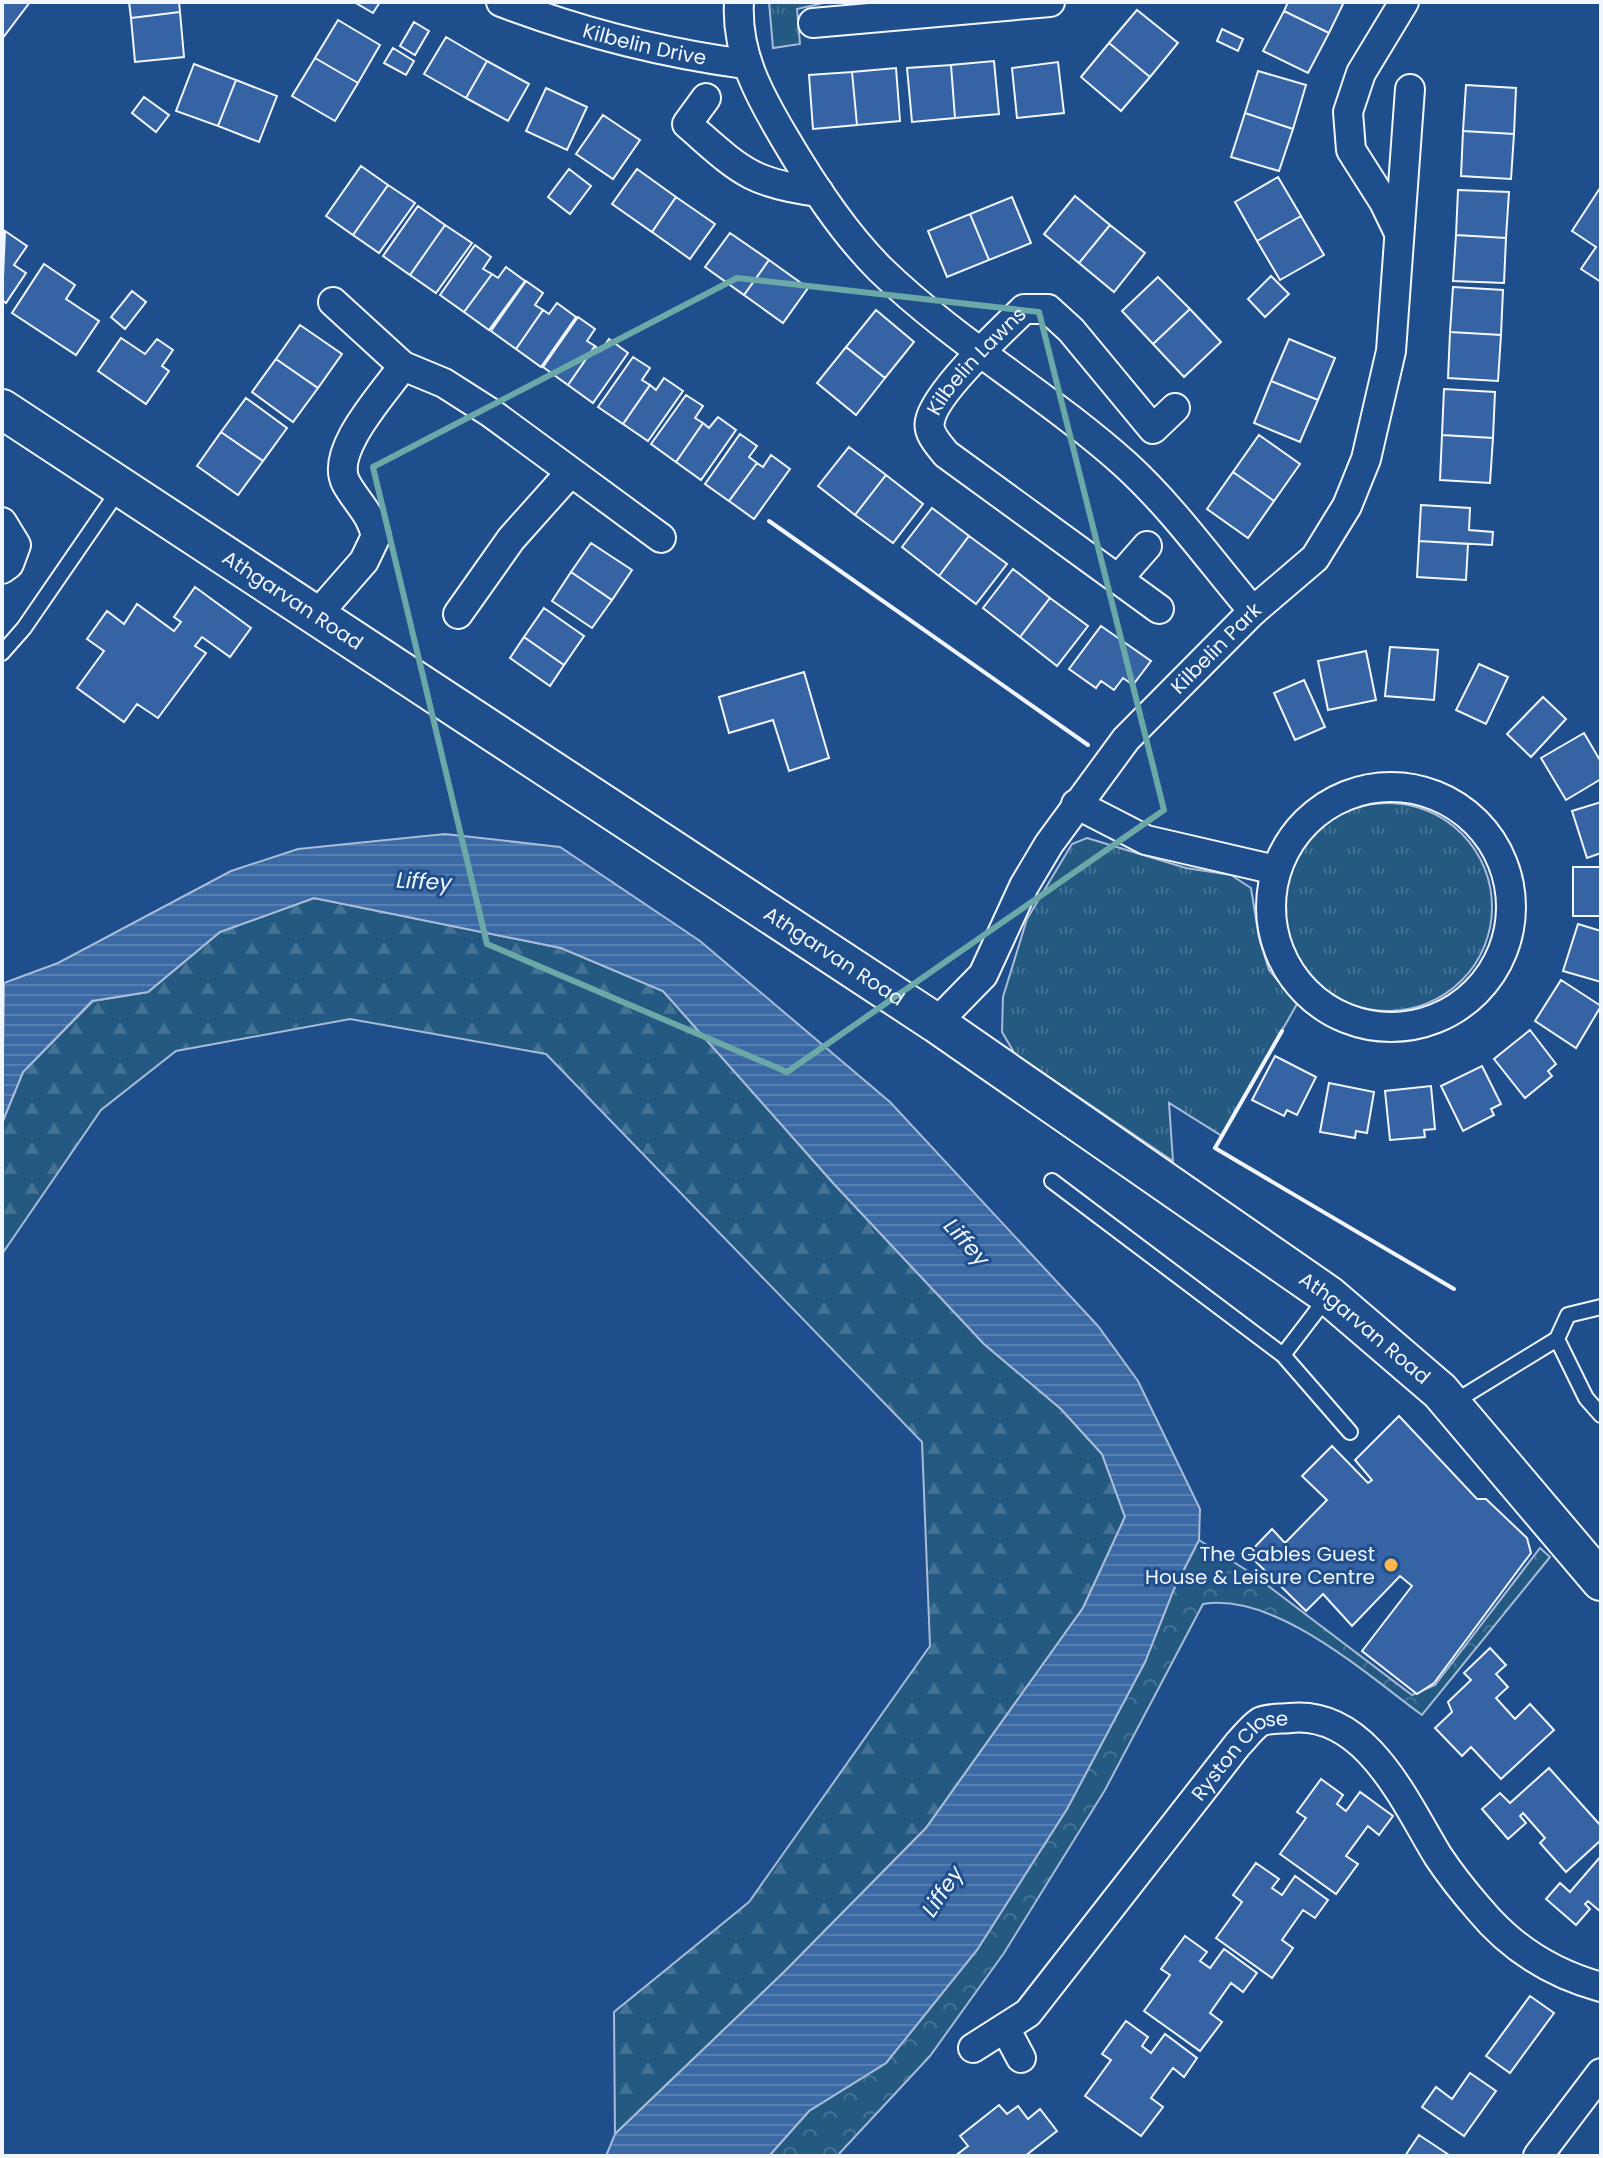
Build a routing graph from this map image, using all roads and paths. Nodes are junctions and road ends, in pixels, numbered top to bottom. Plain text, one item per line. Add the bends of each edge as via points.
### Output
1 (501, 2) edge
2 (739, 2) edge
3 (1050, 2) edge
4 (1404, 2) edge
5 (855, 11) edge
6 (813, 23) dead end
7 (745, 64) junction
8 (1410, 89) dead end
9 (706, 98) dead end
10 (819, 192) junction
11 (1400, 236) junction
12 (333, 302) dead end
13 (984, 353) junction
14 (403, 366) junction
15 (1175, 408) dead end
16 (2, 409) edge
17 (569, 474) junction
18 (121, 487) junction
19 (2, 522) edge
20 (661, 538) dead end
21 (1147, 546) dead end
22 (2, 569) edge
23 (1118, 579) junction
24 (461, 597) dead end
25 (1159, 609) dead end
26 (1253, 611) junction
27 (315, 617) junction
28 (2, 653) edge
29 (1076, 804) junction
30 (1276, 870) junction
31 (936, 1023) junction
32 (1052, 1181) dead end
33 (1328, 1295) junction
34 (1598, 1306) edge
35 (1557, 1339) junction
36 (1283, 1355) junction
37 (1451, 1404) junction
38 (1601, 1415) edge
39 (1350, 1432) dead end
40 (1601, 1581) edge
41 (1601, 1987) edge
42 (1005, 2028) junction
43 (973, 2048) dead end
44 (1021, 2058) dead end
45 (1601, 2073) edge
46 (1538, 2156) edge

1 - 7 street, Kilbelin Drive via 686,57
2 - 7 street
3 - 5 street
4 - 11 street via 1361,73 1348,112 1351,150
5 - 6 street
7 - 10 street
8 - 11 street, Kilbelin Park
9 - 10 street via 687,124 744,173 775,187
10 - 13 street via 879,267
11 - 26 street, Kilbelin Park via 1391,351 1366,459 1347,506 1315,558
12 - 14 street
13 - 15 street, Kilbelin Lawns via 1024,309 1048,309 1153,429
13 - 23 street, Kilbelin Lawns via 943,392 929,422 932,435 946,454
13 - 26 street via 1127,467 1181,522
14 - 17 street via 444,383
14 - 27 street via 345,447 341,469 372,518 376,536 364,561
16 - 18 main road, Athgarvan Road
17 - 20 street
17 - 24 street
18 - 27 main road, Athgarvan Road
18 - 28 lane
19 - 22 street via 16,545
21 - 23 street
23 - 25 street, Kilbelin Lawns
26 - 29 street, Kilbelin Park via 1126,739
27 - 31 main road, Athgarvan Road
29 - 30 street via 1146,840
29 - 31 street, Kilbelin Park via 1024,886 983,975
30 - 30 street via 1289,841 1315,813 1348,794 1385,785 1423,789 1458,805 1486,830 1499,852 1513,901 1509,939 1493,973 1456,1008 1434,1020 1396,1028 1359,1024 1324,1008 1296,981 1281,956 1272,928
31 - 33 main road, Athgarvan Road
32 - 36 lane
33 - 36 lane
33 - 37 main road, Athgarvan Road
34 - 35 lane via 1568,1315
35 - 37 lane
35 - 38 lane via 1586,1398
36 - 39 lane
37 - 40 main road, Athgarvan Road
41 - 42 street, Ryston Close via 1564,1977 1521,1950 1481,1912 1440,1859 1395,1781 1358,1741 1328,1721 1298,1717 1261,1721 1238,1744 1028,2013
42 - 43 street, Ryston Close
42 - 44 street
45 - 46 street

